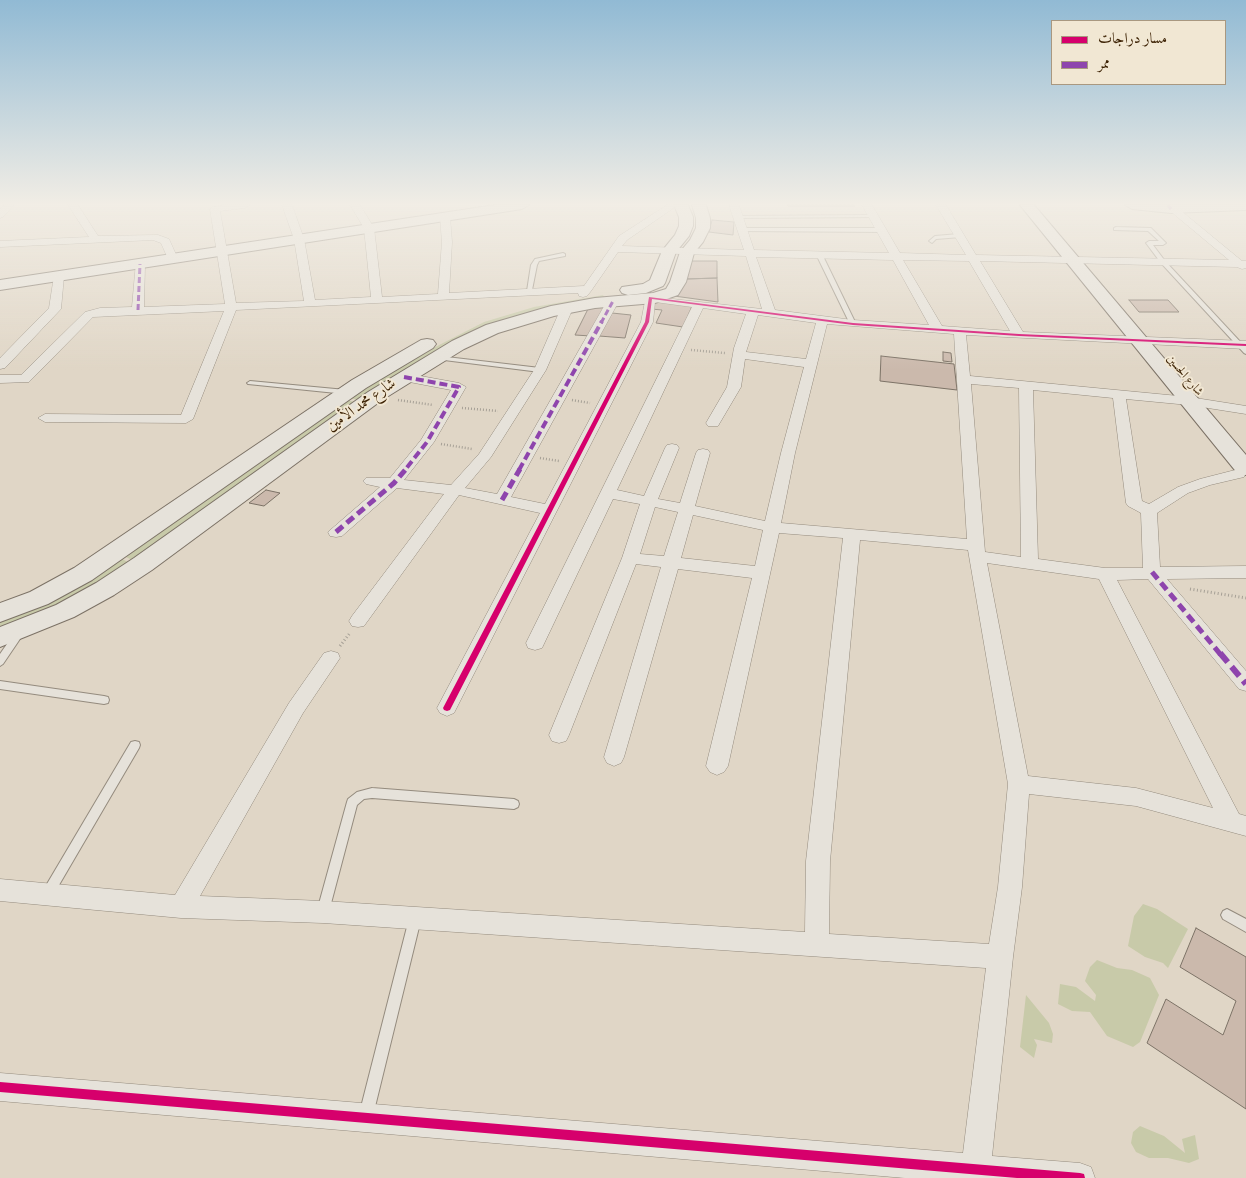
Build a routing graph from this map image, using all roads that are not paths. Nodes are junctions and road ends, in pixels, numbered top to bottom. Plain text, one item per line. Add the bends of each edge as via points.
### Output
1 (167, 260) edge
2 (224, 260) edge
3 (303, 260) edge
4 (373, 260) edge
5 (446, 260) edge
6 (537, 260) edge
7 (607, 260) edge
8 (673, 260) edge
9 (677, 260) edge
10 (753, 260) edge
11 (822, 260) edge
12 (898, 260) edge
13 (974, 260) edge
14 (1073, 260) joint
15 (1163, 262) junction
16 (140, 264) junction
17 (1244, 265) edge
18 (58, 276) junction
19 (0, 285) edge
20 (529, 290) junction
21 (585, 291) junction
22 (443, 297) junction
23 (650, 298) junction
24 (377, 301) junction
25 (613, 301) junction
26 (310, 304) junction
27 (699, 304) junction
28 (231, 307) junction
29 (567, 308) junction
30 (138, 310) junction
31 (753, 312) junction
32 (770, 314) junction
33 (822, 321) junction
34 (853, 324) junction
35 (938, 330) junction
36 (960, 332) junction
37 (1019, 335) junction
38 (1141, 342) junction
39 (1244, 348) edge
40 (739, 355) junction
41 (435, 358) junction
42 (811, 364) junction
43 (0, 365) edge
44 (540, 370) junction
45 (404, 377) junction
46 (0, 379) edge
47 (964, 379) junction
48 (250, 383) dead end
49 (1026, 385) junction
50 (346, 392) junction
51 (1119, 394) junction
52 (1189, 401) junction
53 (1246, 410) edge
54 (45, 418) dead end
55 (713, 424) dead end
56 (672, 448) dead end
57 (703, 453) dead end
58 (1243, 472) edge
59 (371, 481) dead end
60 (394, 483) junction
61 (455, 490) junction
62 (608, 493) junction
63 (502, 500) junction
64 (649, 502) junction
65 (686, 509) junction
66 (550, 510) junction
67 (1149, 511) junction
68 (772, 527) junction
69 (336, 532) dead end
70 (852, 534) junction
71 (977, 550) junction
72 (630, 558) junction
73 (669, 562) junction
74 (1030, 562) junction
75 (1246, 572) edge
76 (762, 573) junction
77 (1105, 574) junction
78 (1157, 578) junction
79 (0, 613) edge
80 (358, 621) road end
81 (21, 630) junction
82 (0, 637) edge
83 (535, 643) dead end
84 (331, 658) road end
85 (0, 662) edge
86 (1246, 684) edge
87 (0, 685) edge
88 (104, 700) dead end
89 (447, 708) dead end
90 (559, 735) dead end
91 (135, 746) dead end
92 (614, 757) dead end
93 (717, 766) dead end
94 (1019, 784) junction
95 (514, 804) dead end
96 (1239, 824) edge
97 (0, 890) edge
98 (48, 893) junction
99 (181, 906) junction
100 (323, 912) junction
101 (1227, 915) dead end
102 (415, 918) junction
103 (1246, 926) edge
104 (817, 945) junction
105 (1000, 957) junction
106 (0, 1087) edge
107 (365, 1117) junction
108 (976, 1169) junction
109 (1080, 1178) edge

1 - 16 main road
2 - 28 street
3 - 26 street
4 - 24 street
5 - 22 street
6 - 20 lane
7 - 21 street
8 - 21 main road, شارع محمد الأمين via 653,286
9 - 23 main road, شارع محمد الأمين via 675,288 665,295
10 - 32 street
11 - 34 lane
12 - 35 street
13 - 37 street
14 - 15 street
14 - 38 main road, شارع الحسين
15 - 17 street
15 - 39 lane
16 - 18 main road
16 - 30 street
18 - 19 main road
18 - 43 street via 54,309
20 - 21 street
20 - 22 street
21 - 50 main road, شارع محمد الأمين via 478,320 413,352
22 - 24 street
23 - 25 main road, شارع محمد الأمين
23 - 27 street
23 - 66 street via 648,322
24 - 26 street
25 - 29 main road, شارع محمد الأمين
25 - 63 street
26 - 28 street
27 - 31 street
27 - 62 street
28 - 30 street
28 - 54 street via 186,419
29 - 41 main road, شارع محمد الأمين via 529,316 492,329
29 - 44 street
30 - 46 street via 89,314 24,379
31 - 32 street
31 - 40 street
32 - 33 street
33 - 34 street
33 - 42 street
34 - 35 street
35 - 36 street
36 - 37 street
36 - 47 street
37 - 38 street
38 - 39 street
38 - 52 main road, شارع الحسين
40 - 42 street
40 - 55 street via 734,387
41 - 44 lane
41 - 45 main road, شارع محمد الأمين
42 - 68 street
44 - 61 street via 484,457
45 - 60 street via 459,386 427,442
45 - 81 main road, شارع محمد الأمين via 143,564 82,602
47 - 49 street
47 - 71 street
48 - 50 lane
49 - 51 street
49 - 74 street
50 - 79 main road, شارع محمد الأمين via 83,574 39,598
51 - 52 street
51 - 67 street via 1134,503
52 - 53 street
52 - 58 main road, شارع الحسين
56 - 64 street
57 - 65 street
58 - 67 street via 1182,490
59 - 60 street
60 - 61 street
60 - 69 street
61 - 63 street
61 - 80 street
62 - 64 street
62 - 83 street
63 - 66 street
64 - 65 street
64 - 72 street
65 - 68 street
65 - 73 street
66 - 89 street
67 - 78 street
68 - 70 street
68 - 76 street
70 - 71 street
70 - 104 street via 818,861
71 - 74 street
71 - 94 street
72 - 73 street
72 - 90 street
73 - 76 street
73 - 92 street
74 - 77 street
75 - 78 street
76 - 93 street
77 - 78 street
77 - 96 street
78 - 86 street
81 - 82 main road, شارع محمد الأمين
81 - 85 lane
84 - 99 street via 296,708
87 - 88 lane
91 - 98 lane
94 - 96 street via 1136,796
94 - 105 street
95 - 100 lane via 372,793 360,795 352,802
97 - 98 street
98 - 99 street
99 - 100 street
100 - 102 street
101 - 103 lane
102 - 104 street
102 - 107 lane
104 - 105 street
105 - 108 street
106 - 107 street
107 - 108 street
108 - 109 street

